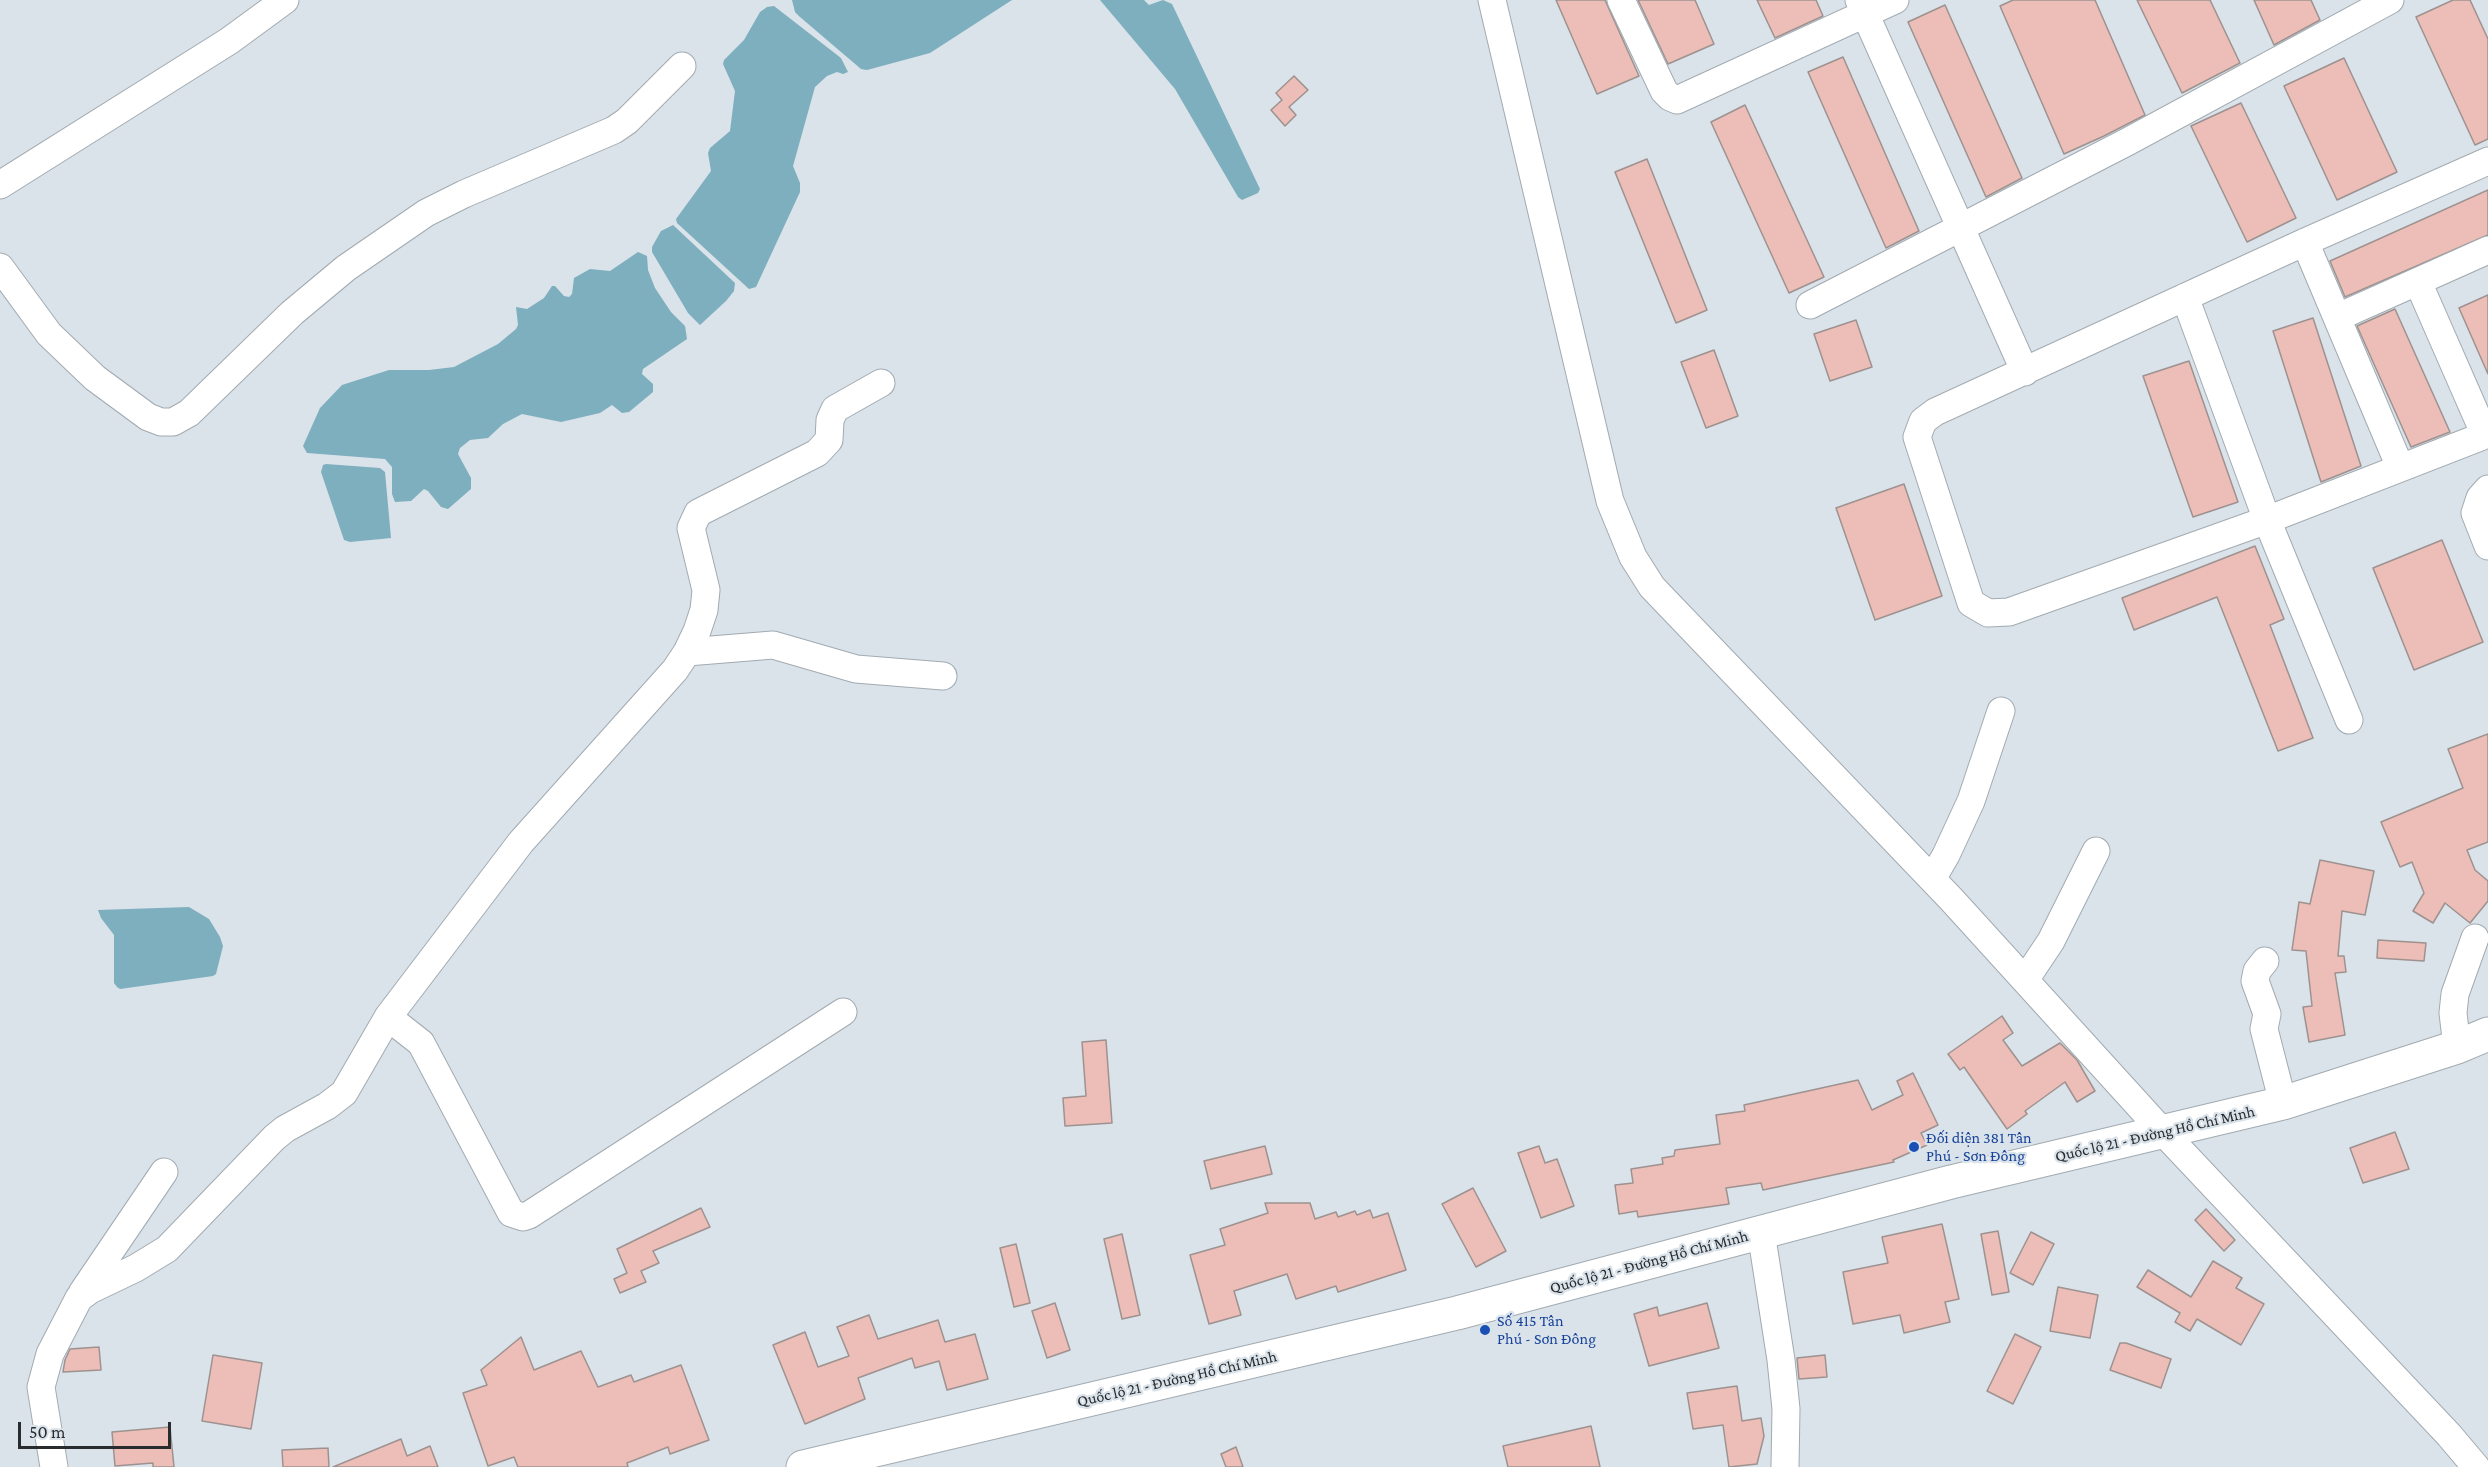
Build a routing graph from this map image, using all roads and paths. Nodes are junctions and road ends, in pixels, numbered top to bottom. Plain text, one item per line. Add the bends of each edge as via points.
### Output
1 (285, 0) edge
2 (1491, 0) edge
3 (1621, 0) edge
4 (1895, 0) edge
5 (2390, 0) edge
6 (1862, 7) edge
7 (682, 66) dead end
8 (2488, 161) edge
9 (0, 186) edge
10 (1960, 228) junction
11 (2305, 242) junction
12 (2488, 250) edge
13 (0, 267) edge
14 (2418, 282) junction
15 (2185, 297) junction
16 (1810, 305) dead end
17 (2338, 317) junction
18 (2025, 372) junction
19 (881, 383) dead end
20 (2487, 434) edge
21 (2400, 467) junction
22 (2488, 489) edge
23 (2267, 520) junction
24 (2488, 546) edge
25 (687, 652) junction
26 (943, 676) dead end
27 (2001, 711) dead end
28 (2349, 720) dead end
29 (2096, 851) dead end
30 (1932, 879) junction
31 (2475, 938) dead end
32 (2265, 961) dead end
33 (2025, 980) junction
34 (843, 1012) dead end
35 (388, 1017) junction
36 (2488, 1034) edge
37 (2457, 1047) junction
38 (2283, 1103) junction
39 (2162, 1131) junction
40 (164, 1173) dead end
41 (1761, 1233) junction
42 (79, 1298) junction
43 (54, 1467) edge
44 (803, 1467) edge
45 (1785, 1467) edge
46 (2476, 1467) edge

1 - 9 street via 229,41
2 - 30 street via 1610,501 1633,557 1652,586
3 - 6 street via 1664,91 1677,100
4 - 6 street
5 - 10 street
6 - 10 street
7 - 13 street via 614,130 426,213 346,268 292,313 189,413 173,422 148,417 95,378 49,334
8 - 11 street
10 - 16 street
10 - 18 street
11 - 15 street
11 - 17 street
12 - 14 street
14 - 17 street
14 - 20 street
15 - 18 street
15 - 23 street
17 - 21 street
18 - 23 street via 1935,412 1923,421 1917,437 1971,603 1988,613 2009,612
19 - 25 street via 835,409 829,440 817,453 698,513 691,528 706,590 704,610
20 - 21 street
21 - 23 street
22 - 24 street via 2475,513
23 - 28 street
25 - 26 street via 773,645 856,669
25 - 35 street via 521,842
27 - 30 street via 1971,801
29 - 33 street via 2051,941
30 - 33 street
31 - 37 street via 2455,993
32 - 38 street via 2255,981 2267,1014 2265,1029
33 - 39 street
34 - 35 street via 523,1217 511,1213 421,1042
35 - 42 street via 336,1101 274,1138 167,1249
36 - 37 highway, Quốc lộ 21 - Đường Hồ Chí Minh
37 - 38 highway, Quốc lộ 21 - Đường Hồ Chí Minh
38 - 39 highway, Quốc lộ 21 - Đường Hồ Chí Minh
39 - 41 highway, Quốc lộ 21 - Đường Hồ Chí Minh
39 - 46 street
40 - 42 street
41 - 44 highway, Quốc lộ 21 - Đường Hồ Chí Minh via 1457,1313
41 - 45 street via 1781,1360
42 - 43 street via 50,1354 41,1387

